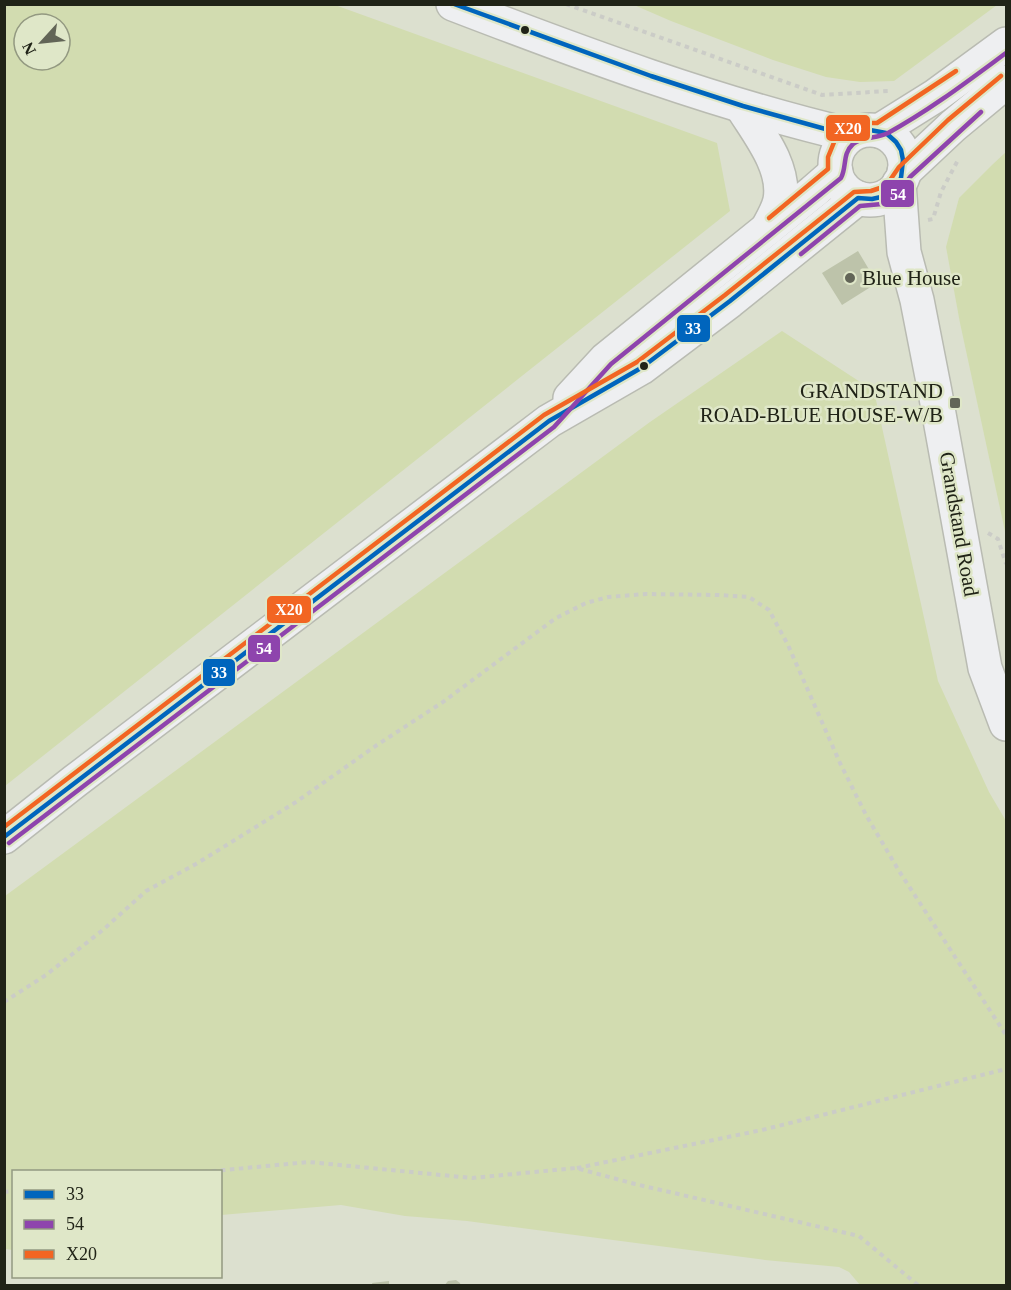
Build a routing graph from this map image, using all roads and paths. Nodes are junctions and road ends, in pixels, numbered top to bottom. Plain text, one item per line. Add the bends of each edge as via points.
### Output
1 (453, 4) edge
2 (566, 4) edge
3 (1006, 44) edge
4 (1006, 82) edge
5 (893, 90) dead end
6 (742, 106) junction
7 (850, 149) junction
8 (958, 160) dead end
9 (902, 178) junction
10 (864, 198) junction
11 (767, 229) junction
12 (903, 238) junction
13 (549, 421) junction
14 (1006, 724) edge
15 (4, 837) edge
16 (4, 1002) edge
17 (1006, 1035) edge
18 (1006, 1069) edge
19 (576, 1168) junction
20 (222, 1170) edge
21 (919, 1286) edge

1 - 6 main road
2 - 5 path via 822,95
3 - 7 main road
4 - 9 main road
6 - 7 main road
6 - 11 main road via 767,147 780,184 780,198
7 - 9 main road via 890,136 901,148
7 - 10 main road via 840,183 848,192
7 - 11 main road
8 - 12 path via 941,192 933,219
9 - 10 main road via 882,197
9 - 12 main road, Grandstand Road
10 - 12 main road, Grandstand Road
10 - 13 main road via 641,368
11 - 13 main road via 606,359
12 - 14 main road, Grandstand Road via 985,668
13 - 15 main road
16 - 17 path via 54,969 146,891 296,802 443,702 556,618 608,597 718,595 749,597 769,610 866,815
18 - 19 path via 762,1130
19 - 20 path via 472,1178 309,1161
19 - 21 path via 859,1236

